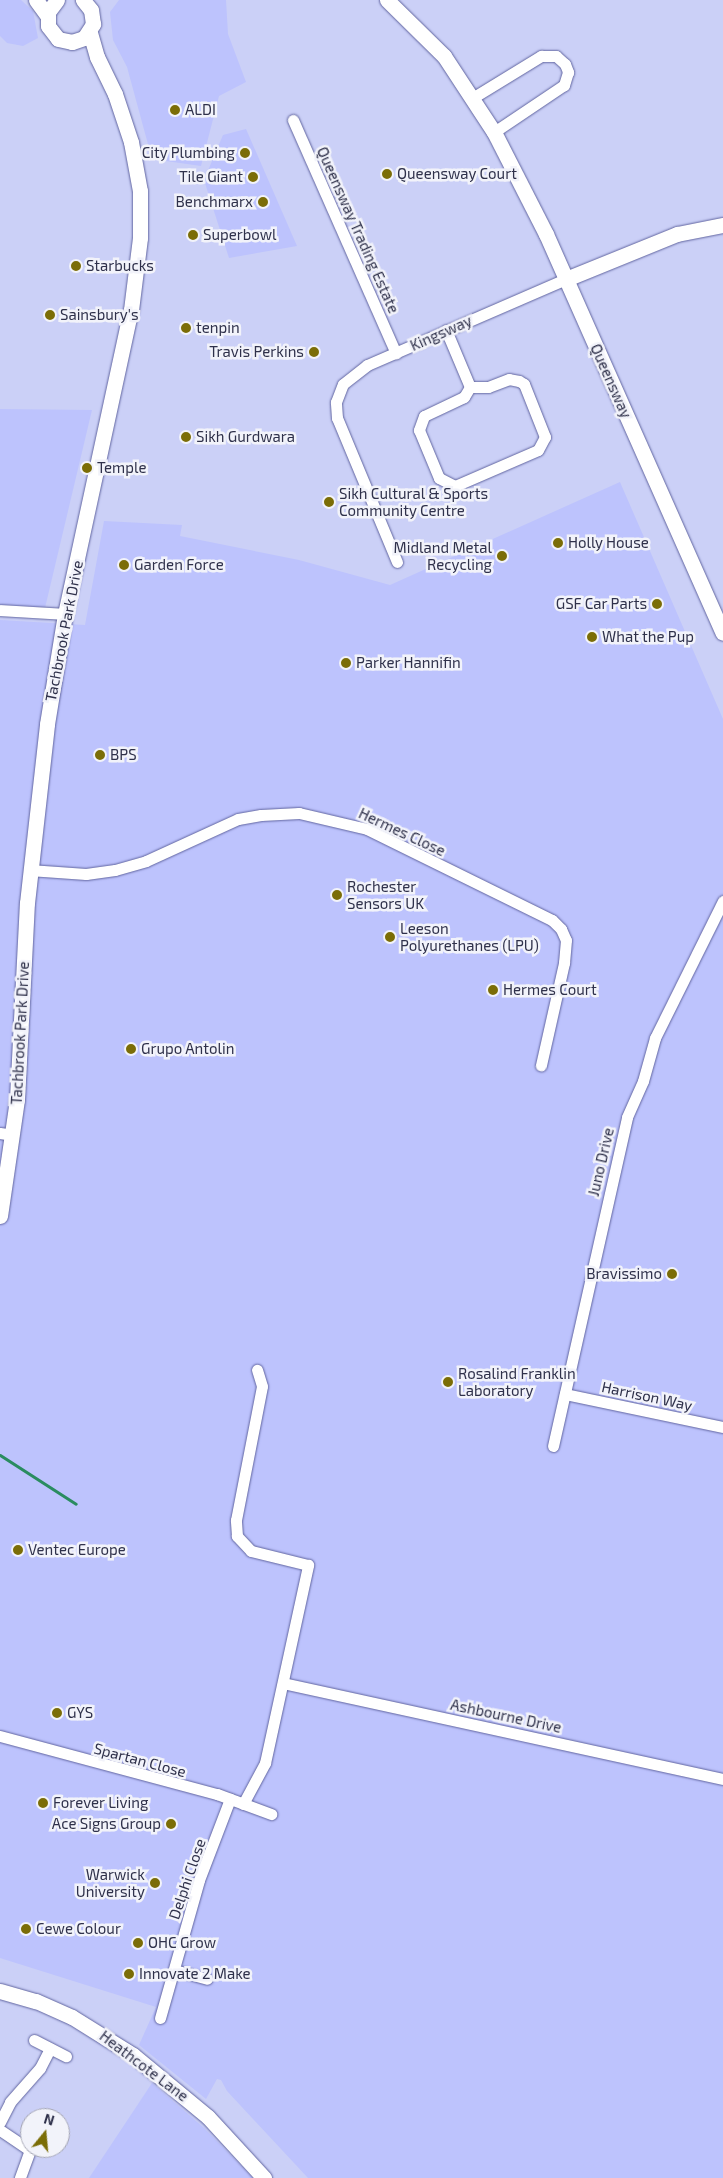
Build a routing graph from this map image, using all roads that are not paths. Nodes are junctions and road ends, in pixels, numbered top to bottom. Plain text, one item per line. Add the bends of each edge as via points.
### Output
1 (36, 0) edge
2 (57, 0) edge
3 (83, 0) edge
4 (387, 0) edge
5 (47, 15) junction
6 (90, 32) junction
7 (76, 42) junction
8 (97, 57) junction
9 (474, 97) junction
10 (293, 120) dead end
11 (494, 132) junction
12 (723, 225) edge
13 (566, 279) junction
14 (446, 330) junction
15 (396, 353) junction
16 (470, 387) junction
17 (397, 562) dead end
18 (0, 610) edge
19 (65, 614) junction
20 (723, 633) edge
21 (29, 870) junction
22 (723, 901) edge
23 (540, 1064) dead end
24 (6, 1134) edge
25 (0, 1216) edge
26 (257, 1370) dead end
27 (565, 1394) junction
28 (723, 1427) edge
29 (553, 1446) dead end
30 (283, 1683) junction
31 (0, 1736) edge
32 (723, 1779) edge
33 (230, 1799) junction
34 (243, 1804) junction
35 (271, 1814) dead end
36 (174, 1970) junction
37 (207, 1979) dead end
38 (0, 1991) edge
39 (160, 2018) dead end
40 (34, 2040) dead end
41 (50, 2048) junction
42 (66, 2056) dead end
43 (0, 2122) edge
44 (0, 2130) edge
45 (20, 2178) edge
46 (264, 2178) edge

1 - 5 street, Tachbrook Park Drive
2 - 5 street
3 - 6 street, Tachbrook Park Drive via 92,14
4 - 9 street, Queensway via 435,46
5 - 7 street, Tachbrook Park Drive via 48,26 54,36 65,42
6 - 7 street
6 - 8 street, Tachbrook Park Drive
7 - 8 street, Tachbrook Park Drive
8 - 19 street, Tachbrook Park Drive via 115,94 132,142 140,191 140,229 131,310
9 - 11 street, Queensway
9 - 11 street via 541,56 556,56 565,64 568,72 564,85
10 - 15 street, Queensway Trading Estate
11 - 13 street, Queensway
12 - 13 street, Kingsway via 677,234
13 - 14 street, Kingsway
13 - 20 street, Queensway
14 - 15 street, Kingsway
14 - 16 street
15 - 17 street, Kingsway via 350,376 338,395 335,410
16 - 16 street via 464,397 424,416 419,425 439,478 455,486 538,450 545,438 524,384 510,379 488,387
18 - 19 street
19 - 21 street, Tachbrook Park Drive via 47,724
21 - 23 street, Hermes Close via 86,874 115,870 146,861 238,819 261,815 299,813 367,829 552,920 560,929 566,940 564,963
21 - 24 street, Tachbrook Park Drive
22 - 27 street, Juno Drive via 655,1038 644,1081 628,1117
24 - 25 street, Tachbrook Park Drive
26 - 30 street via 262,1386 236,1520 237,1536 251,1552 308,1565
27 - 28 street, Harrison Way
27 - 29 street, Juno Drive
30 - 32 street, Ashbourne Drive
30 - 34 street via 265,1763
31 - 33 street, Spartan Close
33 - 34 street, Spartan Close
33 - 36 street, Delphi Close via 199,1880
34 - 35 street, Spartan Close
36 - 37 street
36 - 39 street, Delphi Close
38 - 46 street, Heathcote Lane via 50,2006 91,2027 133,2055 208,2117
40 - 41 street
41 - 42 street
41 - 43 street via 40,2068 10,2102
44 - 45 street via 30,2150

